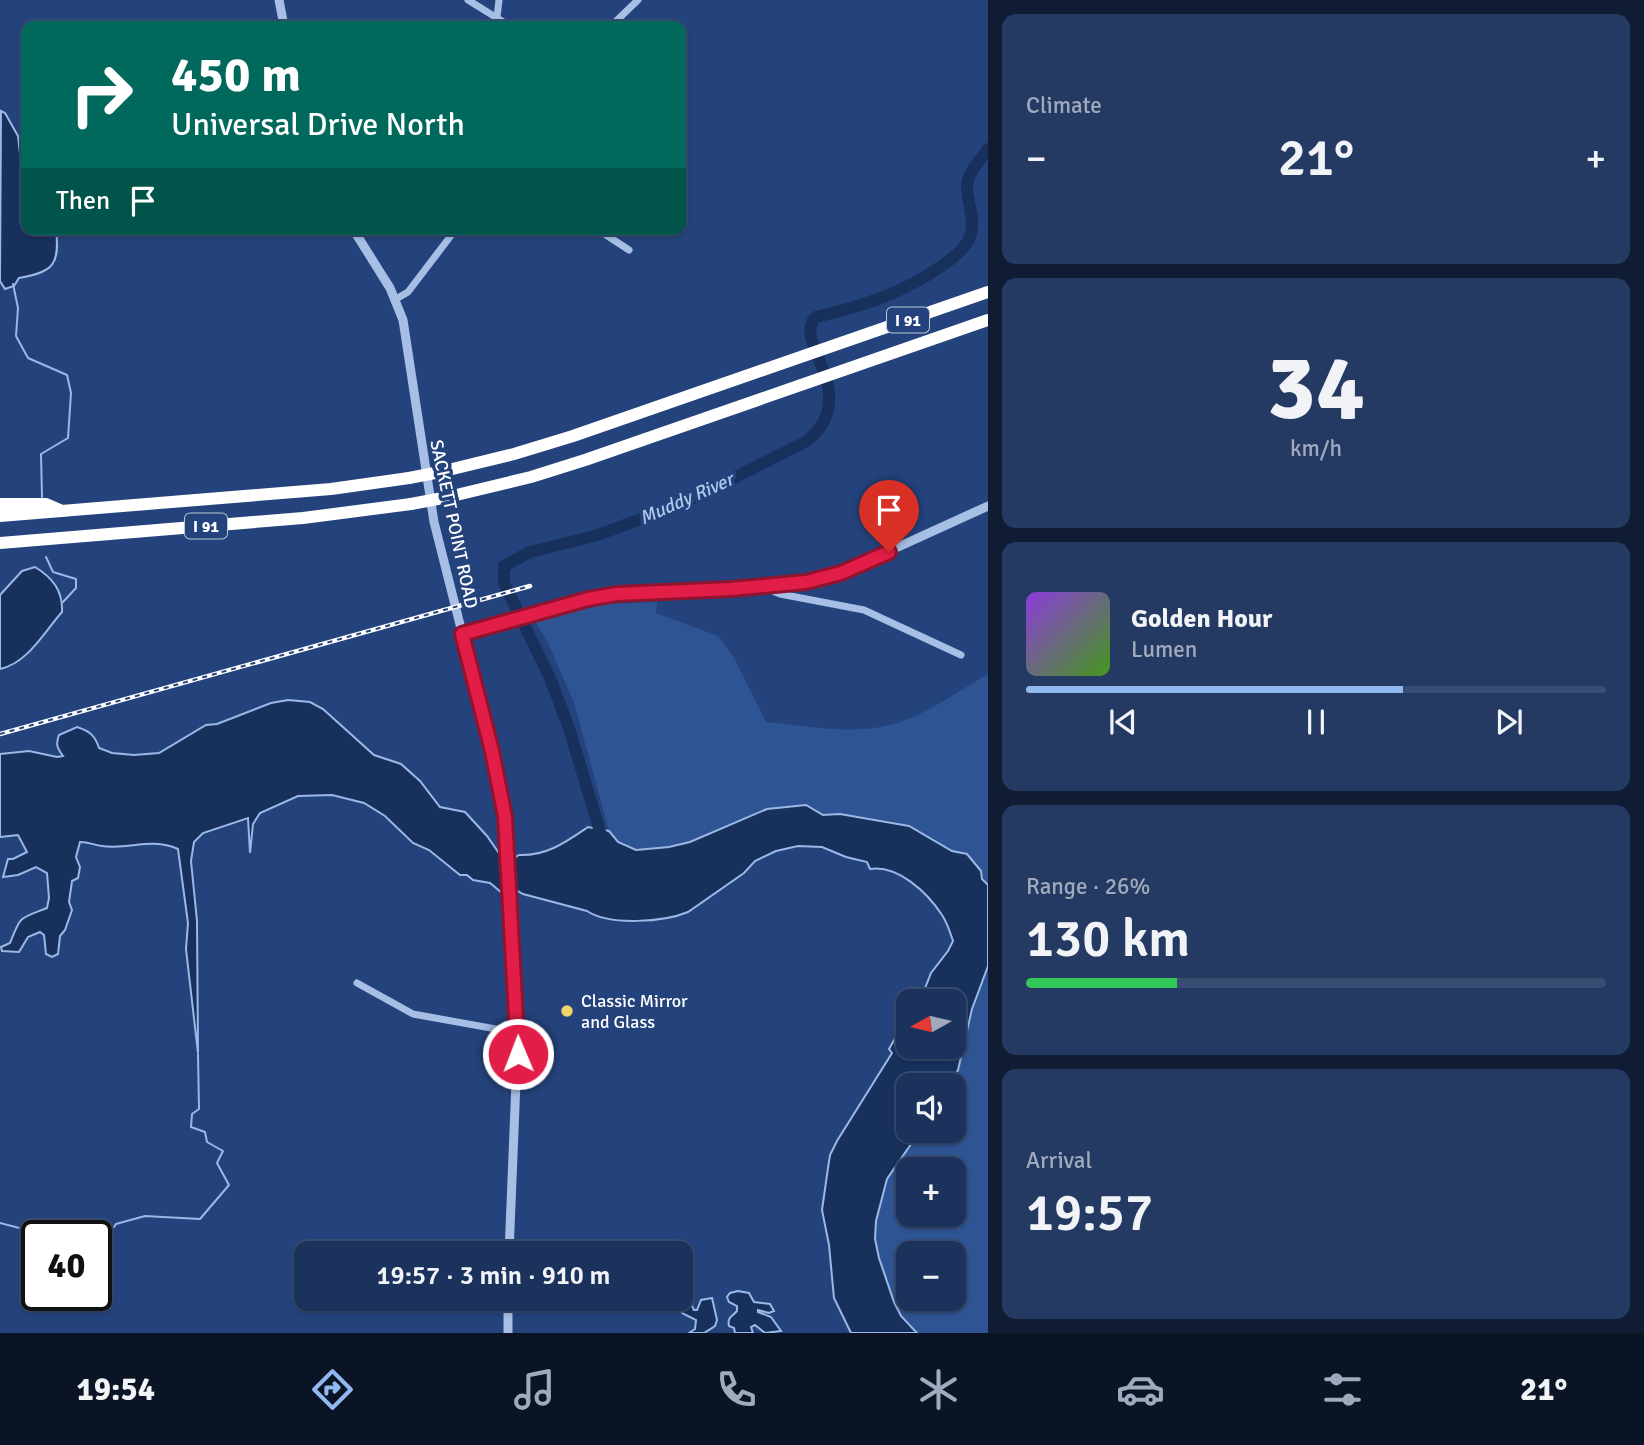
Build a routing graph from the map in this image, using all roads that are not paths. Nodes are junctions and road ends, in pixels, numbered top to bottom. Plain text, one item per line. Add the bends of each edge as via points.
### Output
1 (279, 0) edge
2 (468, 0) edge
3 (499, 0) edge
4 (638, 0) edge
5 (497, 17) junction
6 (283, 21) edge
7 (503, 21) edge
8 (614, 21) edge
9 (357, 235) edge
10 (451, 235) edge
11 (606, 235) edge
12 (629, 250) dead end
13 (988, 292) edge
14 (396, 299) junction
15 (988, 320) edge
16 (0, 504) edge
17 (988, 506) edge
18 (62, 511) junction
19 (0, 516) edge
20 (0, 543) edge
21 (764, 587) junction
22 (462, 634) junction
23 (961, 655) dead end
24 (357, 983) dead end
25 (518, 1033) junction
26 (509, 1241) edge
27 (508, 1311) edge
28 (508, 1333) edge

1 - 6 street
2 - 5 street
3 - 5 street
4 - 8 street
5 - 7 street
9 - 14 street, SACKETT POINT ROAD
10 - 14 street via 408,292
11 - 12 street
13 - 18 highway, I 91, bridge via 541,446 440,472 331,489
14 - 22 street, SACKETT POINT ROAD via 405,330 434,522
15 - 20 highway, I 91, bridge via 551,471 447,497 292,519
16 - 18 highway via 46,504
17 - 21 street via 841,573
18 - 19 highway, I 91
21 - 22 street via 616,594
21 - 23 street via 864,610
22 - 25 street, SACKETT POINT ROAD via 505,817
24 - 25 street via 413,1014
25 - 26 street, SACKETT POINT ROAD
27 - 28 street

